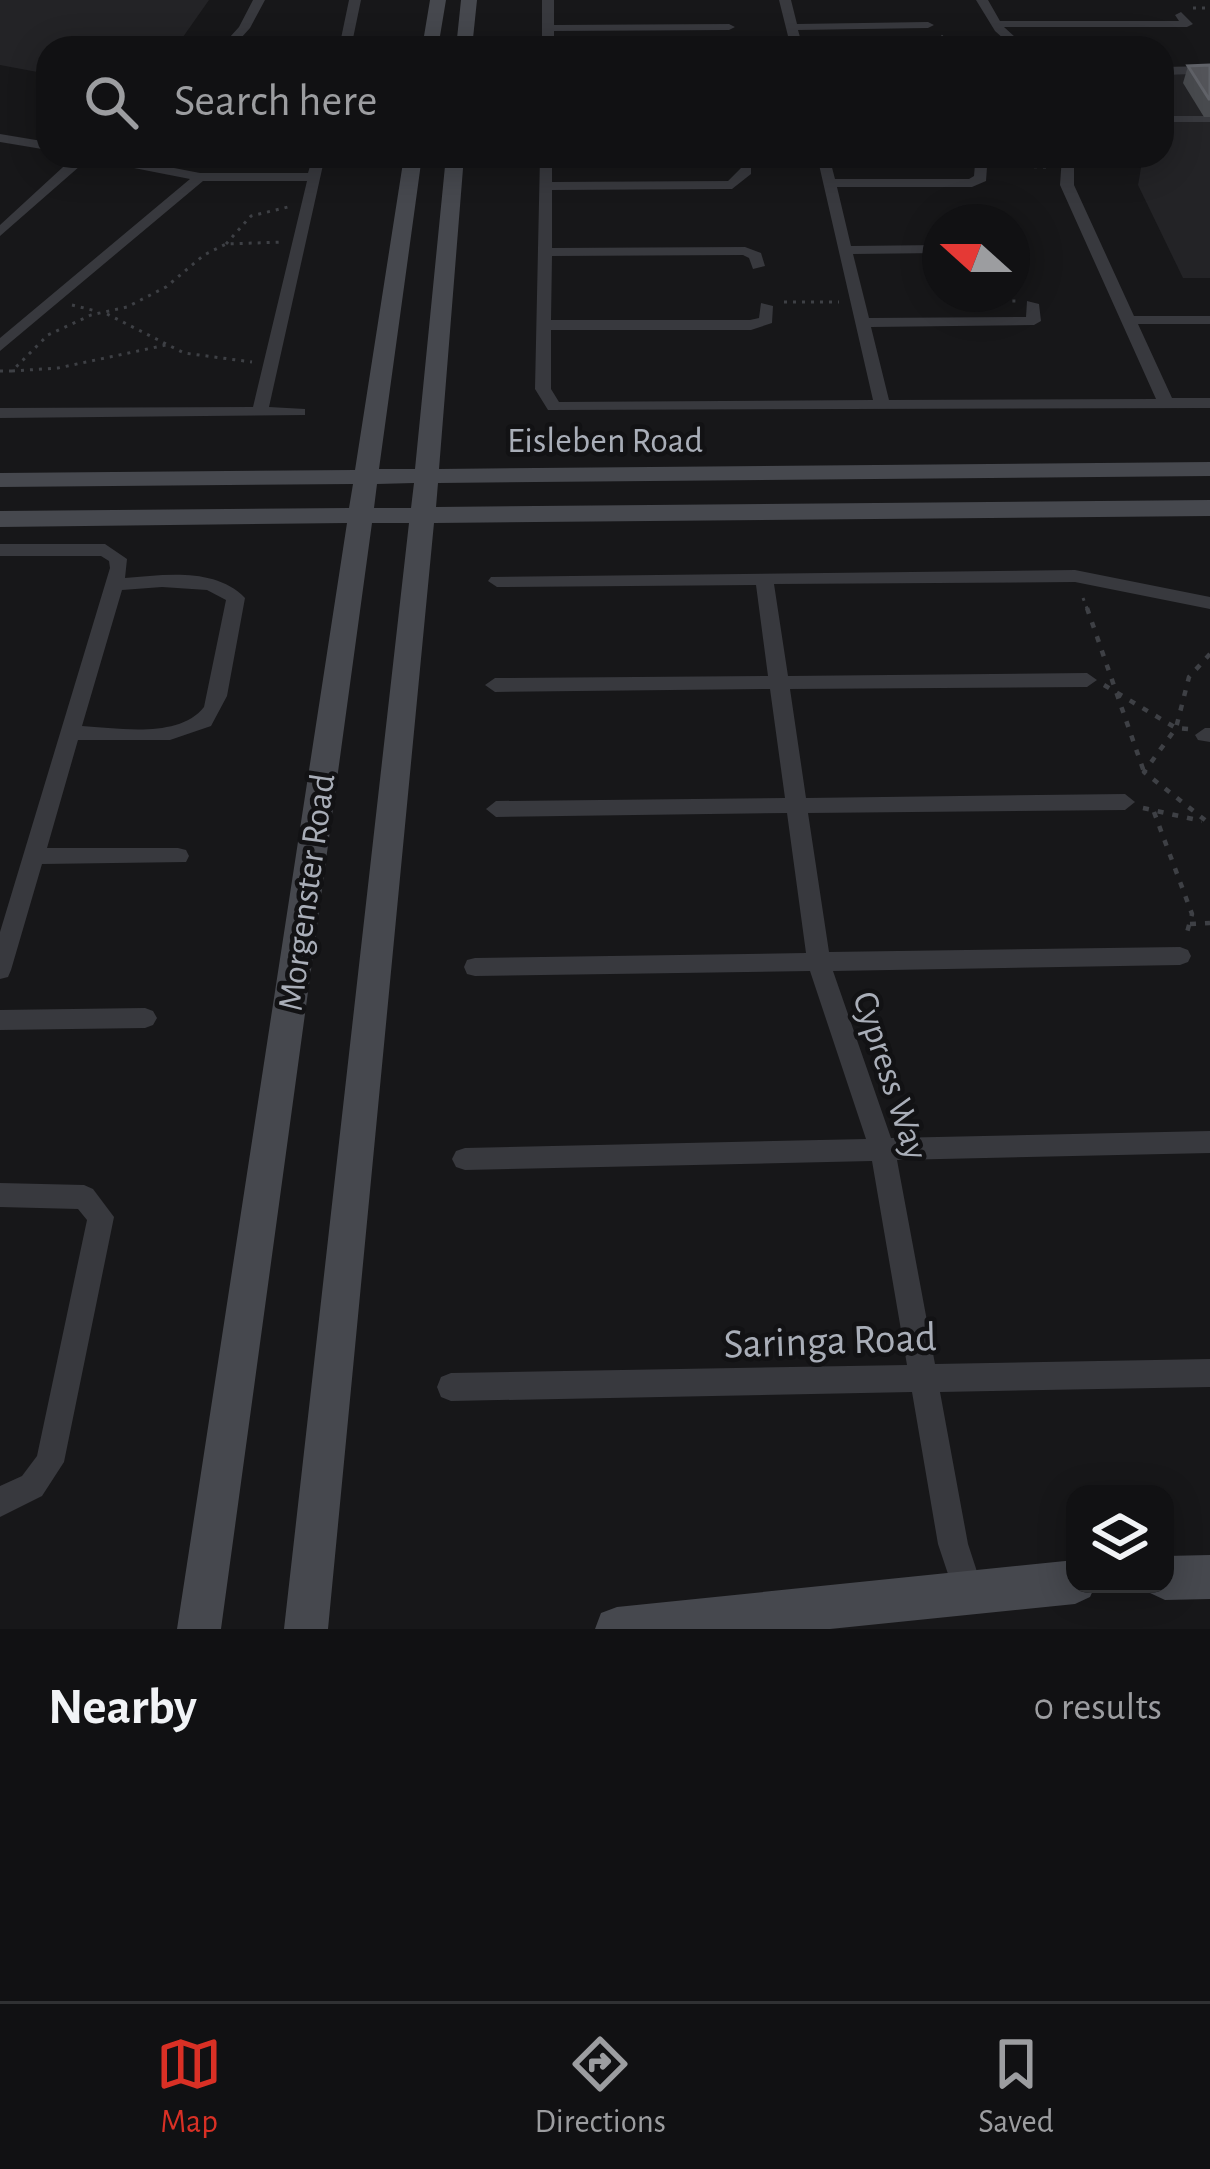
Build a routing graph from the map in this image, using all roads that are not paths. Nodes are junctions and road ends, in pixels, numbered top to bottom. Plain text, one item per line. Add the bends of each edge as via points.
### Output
1 (259, 0) edge
2 (356, 0) edge
3 (438, 0) edge
4 (469, 0) edge
5 (548, 0) edge
6 (785, 0) edge
7 (982, 0) edge
8 (1181, 15) dead end
9 (996, 24) junction
10 (928, 25) dead end
11 (729, 27) dead end
12 (791, 27) junction
13 (548, 28) junction
14 (237, 36) edge
15 (348, 36) edge
16 (432, 36) edge
17 (465, 36) edge
18 (548, 36) edge
19 (794, 36) edge
20 (1008, 36) edge
21 (1210, 70) edge
22 (1174, 71) edge
23 (1174, 119) edge
24 (1210, 119) edge
25 (0, 138) edge
26 (36, 144) edge
27 (74, 168) edge
28 (152, 168) edge
29 (316, 168) edge
30 (411, 168) edge
31 (454, 168) edge
32 (546, 168) edge
33 (826, 168) edge
34 (980, 168) edge
35 (1067, 168) edge
36 (746, 171) dead end
37 (200, 177) junction
38 (314, 177) junction
39 (830, 184) junction
40 (545, 186) junction
41 (0, 212) edge
42 (21, 215) junction
43 (0, 232) edge
44 (922, 249) edge
45 (846, 250) junction
46 (543, 252) junction
47 (758, 266) road end
48 (1032, 304) dead end
49 (766, 306) dead end
50 (1128, 320) junction
51 (1210, 320) edge
52 (864, 323) junction
53 (543, 325) junction
54 (0, 346) edge
55 (1210, 403) edge
56 (1166, 404) junction
57 (882, 406) junction
58 (0, 412) edge
59 (260, 412) junction
60 (299, 412) dead end
61 (1210, 469) edge
62 (427, 478) junction
63 (364, 479) junction
64 (0, 480) edge
65 (1210, 508) edge
66 (422, 517) junction
67 (358, 518) junction
68 (0, 519) edge
69 (0, 550) edge
70 (764, 578) junction
71 (496, 581) dead end
72 (116, 584) junction
73 (1210, 603) edge
74 (1087, 680) dead end
75 (779, 684) junction
76 (495, 685) dead end
77 (71, 733) junction
78 (1125, 802) dead end
79 (795, 805) junction
80 (496, 809) dead end
81 (34, 856) junction
82 (178, 856) dead end
83 (1180, 956) dead end
84 (819, 962) junction
85 (475, 967) dead end
86 (0, 970) edge
87 (145, 1018) dead end
88 (0, 1020) edge
89 (1210, 1142) edge
90 (883, 1151) junction
91 (465, 1159) dead end
92 (0, 1195) edge
93 (1210, 1373) edge
94 (925, 1378) junction
95 (452, 1387) dead end
96 (0, 1502) edge
97 (1210, 1577) edge
98 (1174, 1579) edge
99 (1066, 1583) edge
100 (968, 1590) junction
101 (665, 1627) edge
102 (199, 1629) edge
103 (306, 1629) edge
104 (616, 1629) edge

1 - 14 street
2 - 15 street
3 - 16 main road
4 - 17 main road
5 - 13 street
6 - 12 street
7 - 9 street
8 - 9 street via 1187,24
9 - 20 street
10 - 12 street
11 - 13 street
12 - 19 street
13 - 18 street
21 - 22 street
23 - 24 lane
25 - 26 street
27 - 42 street
28 - 37 street
29 - 38 street
30 - 63 main road, Morgenster Road
31 - 62 main road, Morgenster Road
32 - 40 street
33 - 39 street
34 - 39 street via 973,183
35 - 50 street via 1066,185
36 - 40 street via 732,185
37 - 38 street
37 - 54 street
38 - 59 street
39 - 45 street
40 - 46 street
41 - 42 street
42 - 43 street
44 - 45 street
45 - 52 street
46 - 47 street via 745,251
46 - 53 street
48 - 52 street via 1030,322
49 - 53 street via 767,320 752,325
50 - 51 street
50 - 56 street
52 - 57 street
53 - 57 street via 543,389 554,407
55 - 56 street
56 - 57 street
58 - 59 street
59 - 60 street
61 - 62 main road, Eisleben Road
62 - 63 main road, Eisleben Road
62 - 66 main road, Morgenster Road
63 - 64 main road, Eisleben Road
63 - 67 main road, Morgenster Road
65 - 66 main road, Eisleben Road
66 - 67 main road, Eisleben Road
66 - 103 main road, Morgenster Road
67 - 68 main road, Eisleben Road
67 - 102 main road, Morgenster Road
69 - 72 street via 114,554
70 - 71 street
70 - 73 street via 1076,576
70 - 75 street, Cypress Way
72 - 77 street
72 - 77 street via 202,583 236,598 213,709 194,728 173,734
74 - 75 street
75 - 76 street
75 - 79 street, Cypress Way
77 - 81 street
78 - 79 street
79 - 80 street
79 - 84 street, Cypress Way
81 - 82 street
81 - 86 street
83 - 84 street
84 - 85 street
84 - 90 street, Cypress Way
87 - 88 street
89 - 90 street
90 - 91 street
90 - 94 street, Cypress Way
92 - 96 street via 83,1197 100,1217 50,1462 32,1486
93 - 94 street, Saringa Road
94 - 95 street, Saringa Road
94 - 100 street, Cypress Way via 952,1544
97 - 98 main road
99 - 100 main road
100 - 101 main road
101 - 104 main road

